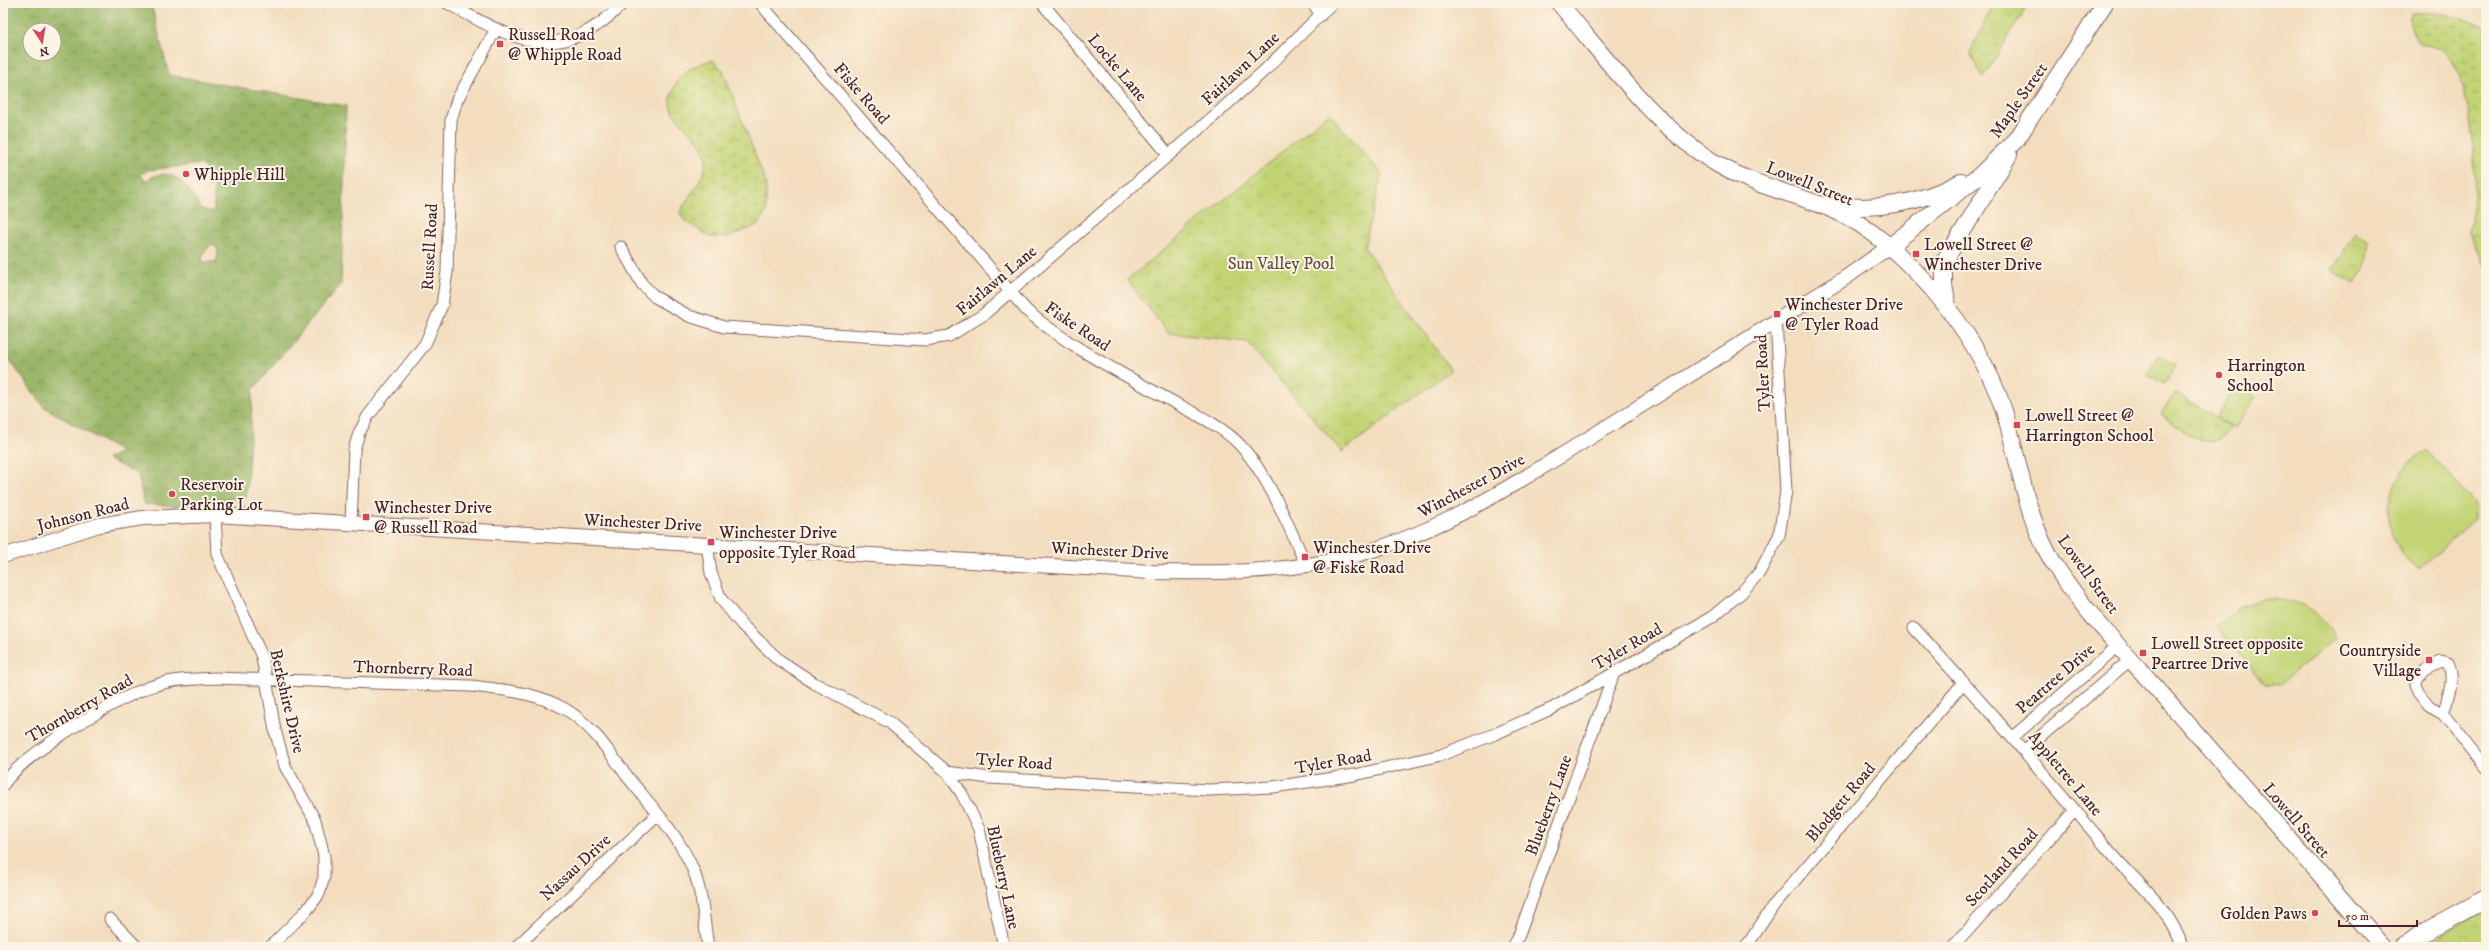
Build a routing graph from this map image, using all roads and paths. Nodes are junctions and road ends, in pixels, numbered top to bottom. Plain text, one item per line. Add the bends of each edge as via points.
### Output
1 (447, 3) edge
2 (623, 3) edge
3 (760, 3) edge
4 (1042, 3) edge
5 (1313, 3) edge
6 (1332, 3) edge
7 (1558, 3) edge
8 (2104, 3) edge
9 (1321, 15) junction
10 (496, 29) junction
11 (2017, 139) junction
12 (1168, 154) junction
13 (1999, 159) junction
14 (1779, 191) junction
15 (621, 247) dead end
16 (1888, 247) junction
17 (1010, 292) junction
18 (1949, 310) junction
19 (1776, 321) junction
20 (215, 515) junction
21 (245, 516) joint
22 (351, 523) junction
23 (707, 544) junction
24 (3, 556) edge
25 (1306, 565) junction
26 (1914, 628) dead end
27 (2119, 645) junction
28 (2131, 659) junction
29 (1614, 673) junction
30 (267, 680) junction
31 (1964, 682) junction
32 (2442, 714) dead end
33 (2013, 737) junction
34 (2024, 750) junction
35 (2486, 768) edge
36 (947, 772) junction
37 (3, 785) edge
38 (2075, 810) junction
39 (658, 814) junction
40 (2486, 899) edge
41 (110, 919) dead end
42 (137, 947) edge
43 (270, 947) edge
44 (516, 947) edge
45 (708, 947) edge
46 (1004, 947) edge
47 (1512, 947) edge
48 (1746, 947) edge
49 (1953, 947) edge
50 (2182, 947) edge
51 (2383, 947) edge
52 (2404, 947) edge

1 - 10 street
2 - 10 street via 592,28 561,42 530,41
3 - 17 street, Fiske Road
4 - 12 street, Locke Lane
5 - 9 street
6 - 9 street, Fairlawn Lane
7 - 14 main road, Lowell Street via 1674,132 1698,152 1726,169
8 - 11 main road, Maple Street
9 - 12 street, Fairlawn Lane via 1249,85
10 - 22 street, Russell Road via 457,100 451,120 447,272 442,305 425,344 368,416 359,432 354,450
11 - 13 main road, Maple Street
11 - 18 main road via 1993,185 1944,262 1944,285
12 - 17 street, Fairlawn Lane
13 - 14 main road via 1945,190 1891,205 1841,206
13 - 16 main road, Maple Street
14 - 16 main road, Lowell Street via 1837,212 1869,231
15 - 17 street, Fairlawn Lane via 642,284 654,297 699,320 731,328 916,340 938,339 969,326
16 - 18 main road, Lowell Street via 1921,277
16 - 19 street, Winchester Drive via 1846,278
17 - 25 street, Fiske Road via 1027,311 1054,334 1201,417 1239,444 1252,459
18 - 27 main road, Lowell Street via 1980,356 2000,401 2026,500 2041,540 2062,575
19 - 25 street, Winchester Drive via 1553,460 1440,525 1340,559
19 - 29 street, Tyler Road via 1786,490 1779,536 1759,573 1741,593 1712,617
20 - 21 street, Johnson Road
20 - 24 street, Johnson Road via 143,518 99,525
20 - 30 street, Berkshire Drive via 217,554 261,653
21 - 22 street, Winchester Drive
22 - 23 street, Winchester Drive
23 - 25 street, Winchester Drive via 1151,572 1236,572
23 - 36 street via 711,573 721,599 742,625 779,660 889,722
26 - 31 street, Appletree Lane
27 - 28 main road, Lowell Street
27 - 33 street, Peartree Drive
28 - 34 street, Peartree Drive
28 - 51 main road, Lowell Street
29 - 36 street, Tyler Road via 1553,708 1441,755 1355,775 1301,784 1209,790 989,778
29 - 47 street, Blueberry Lane via 1519,935
30 - 37 street, Thornberry Road via 214,678 155,685 122,700 30,756
30 - 39 street, Thornberry Road via 471,686 509,690 544,699 565,709 598,737
30 - 43 street, Berkshire Drive via 275,730 285,766 317,825 325,865 319,894 307,910
31 - 33 street, Appletree Lane
31 - 48 street, Blodgett Road via 1774,905
32 - 35 street
33 - 34 street, Appletree Lane
34 - 38 street, Appletree Lane
36 - 46 street, Blueberry Lane via 962,794 979,829
38 - 49 street, Scotland Road
38 - 50 street, Appletree Lane via 2169,919 2178,933
39 - 44 street, Nassau Drive
39 - 45 street, Thornberry Road via 684,851 694,873 701,895
40 - 52 main road via 2422,934
41 - 42 street

